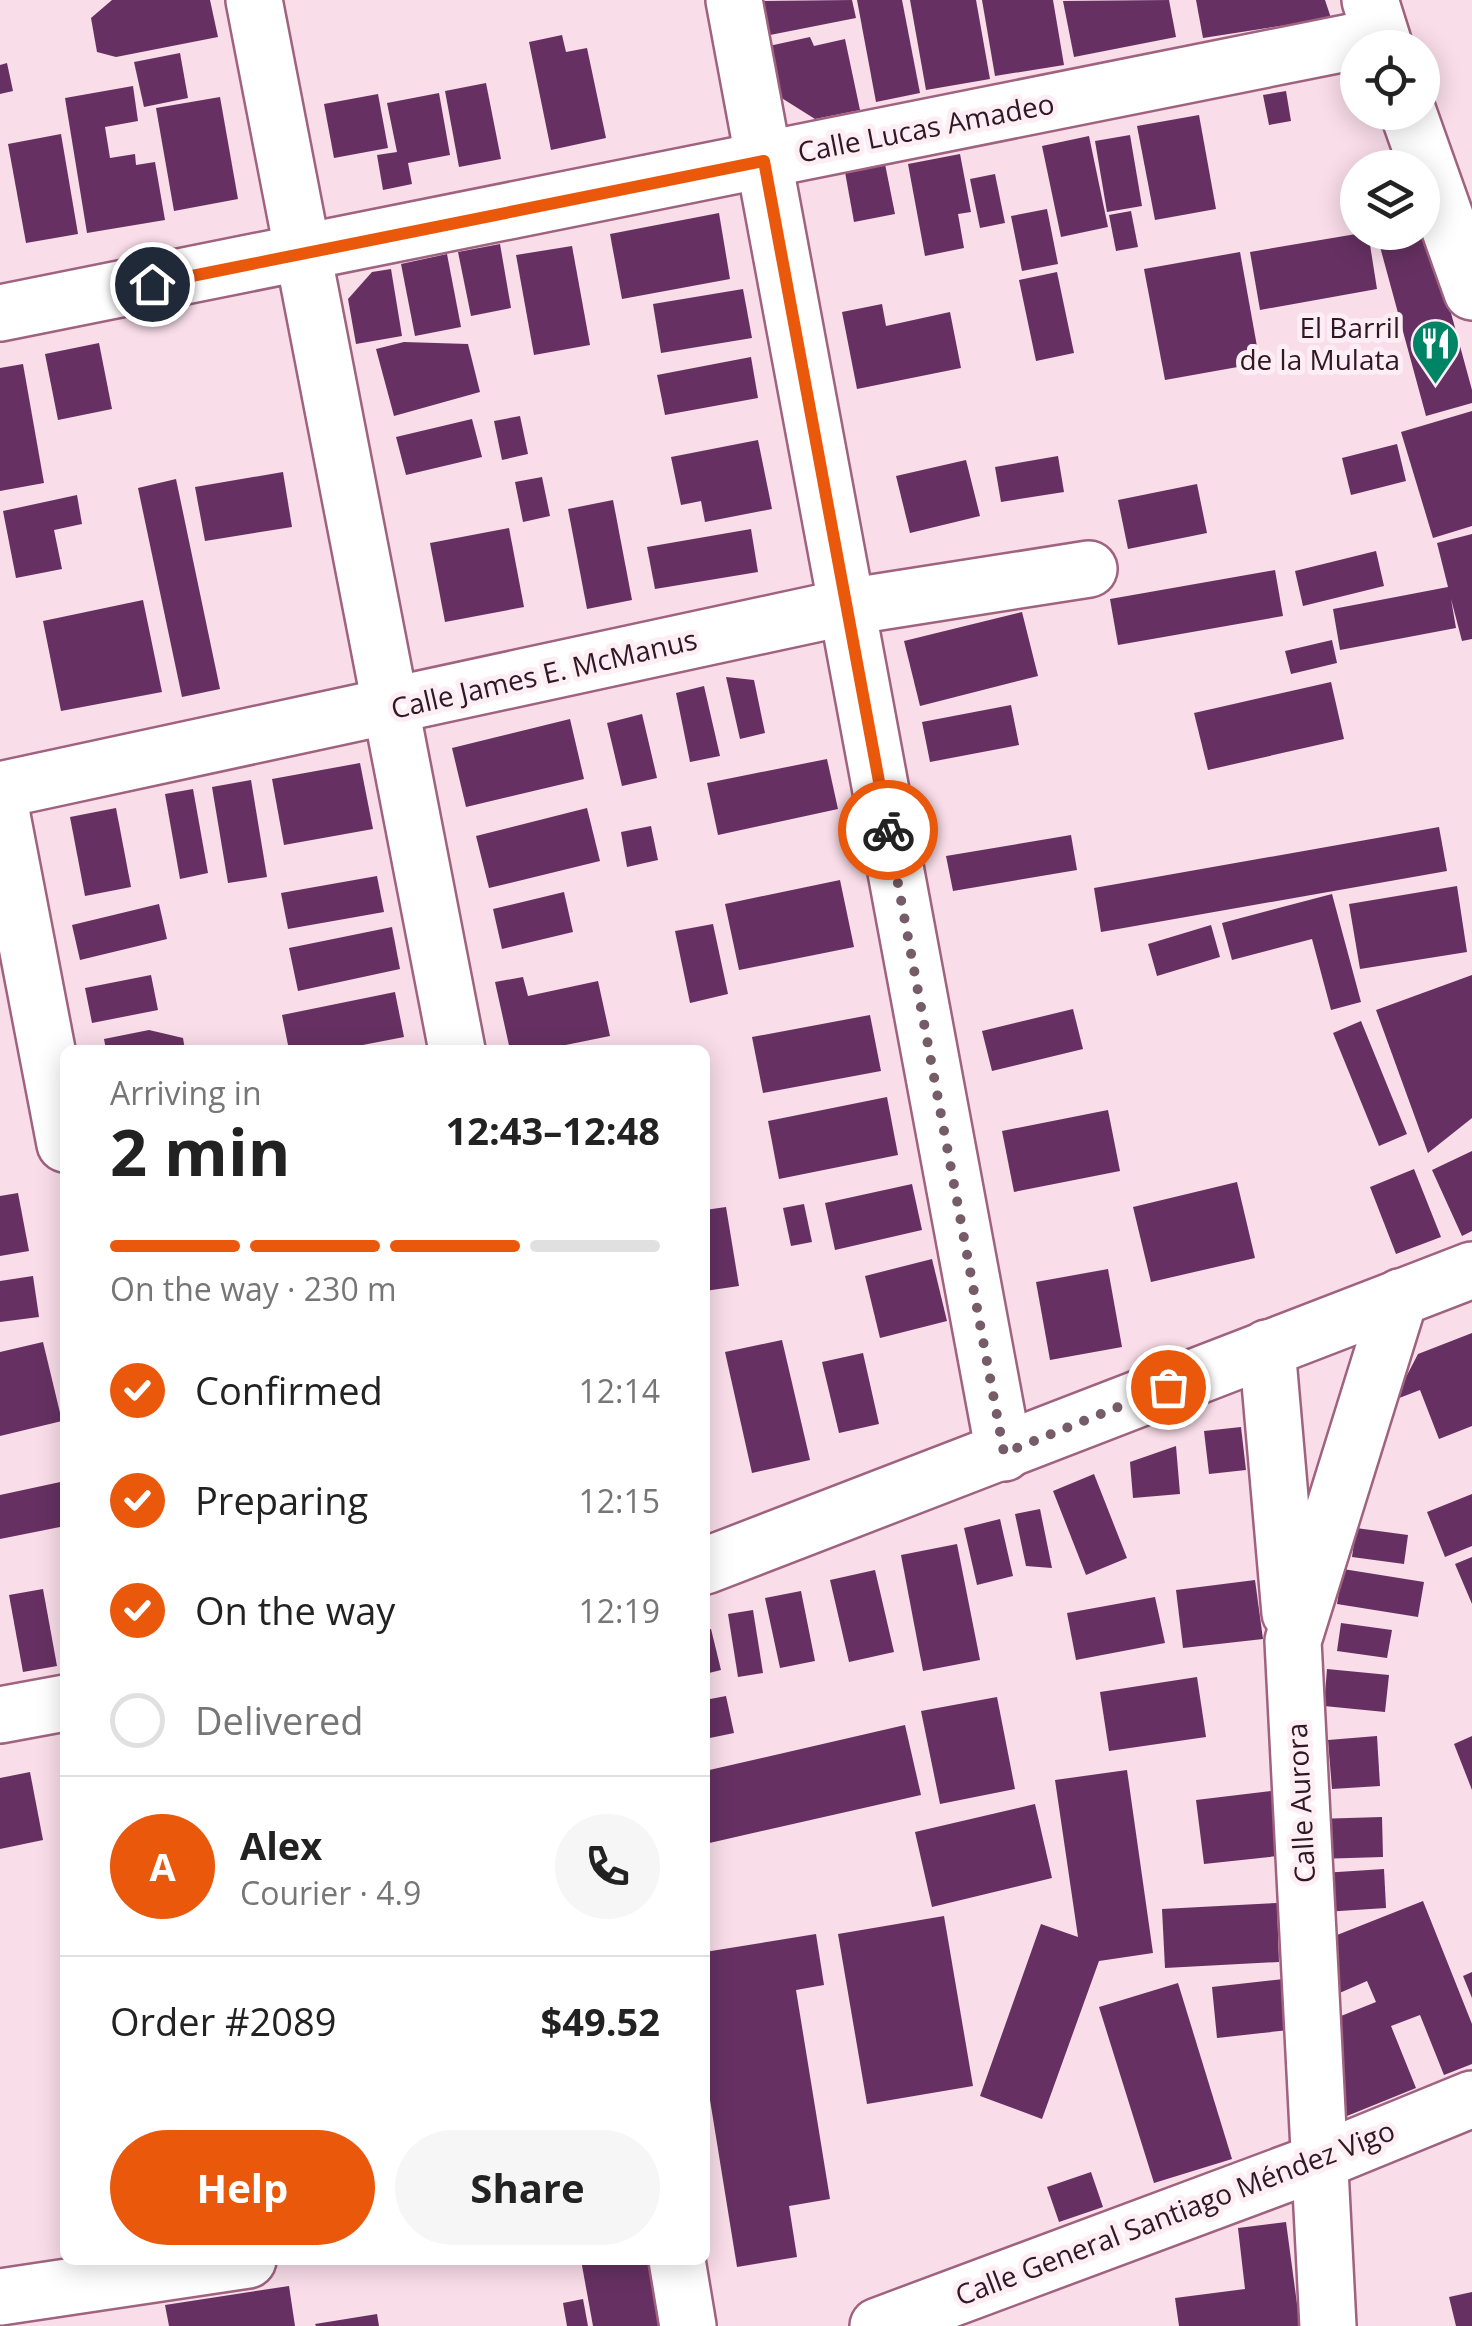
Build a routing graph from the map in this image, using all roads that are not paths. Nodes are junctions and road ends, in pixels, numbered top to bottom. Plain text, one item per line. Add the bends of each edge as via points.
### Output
1 (254, 0) edge
2 (734, 0) edge
3 (1379, 28) edge
4 (1414, 130) edge
5 (764, 161) junction
6 (305, 256) junction
7 (1472, 292) edge
8 (0, 313) edge
9 (1090, 569) dead end
10 (846, 607) junction
11 (390, 708) junction
12 (0, 790) edge
13 (0, 805) edge
14 (456, 1045) edge
15 (60, 1118) edge
16 (1467, 1284) edge
17 (1400, 1296) junction
18 (1267, 1348) junction
19 (1004, 1453) junction
20 (710, 1564) edge
21 (1293, 1640) junction
22 (60, 1705) edge
23 (0, 1715) edge
24 (1472, 2099) edge
25 (1318, 2162) junction
26 (214, 2265) edge
27 (677, 2265) edge
28 (0, 2297) edge
29 (688, 2326) edge
30 (878, 2326) edge
31 (1328, 2326) edge

1 - 6 street
2 - 5 street
3 - 5 street, Calle Lucas Amadeo
4 - 7 street
5 - 6 street, Calle Lucas Amadeo
5 - 10 street
6 - 8 street, Calle Lucas Amadeo
6 - 11 street
9 - 10 street, Calle James E. McManus
10 - 11 street, Calle James E. McManus
10 - 19 street
11 - 12 street, Calle James E. McManus
11 - 14 street
13 - 15 street
16 - 17 street
17 - 18 street
17 - 21 street, Calle Aurora
18 - 19 street
18 - 21 street
19 - 20 street
21 - 25 street, Calle Aurora
22 - 23 street
24 - 25 street, Calle General Santiago Méndez Vigo
25 - 30 street, Calle General Santiago Méndez Vigo
25 - 31 street, Calle Aurora
26 - 28 street
27 - 29 street

